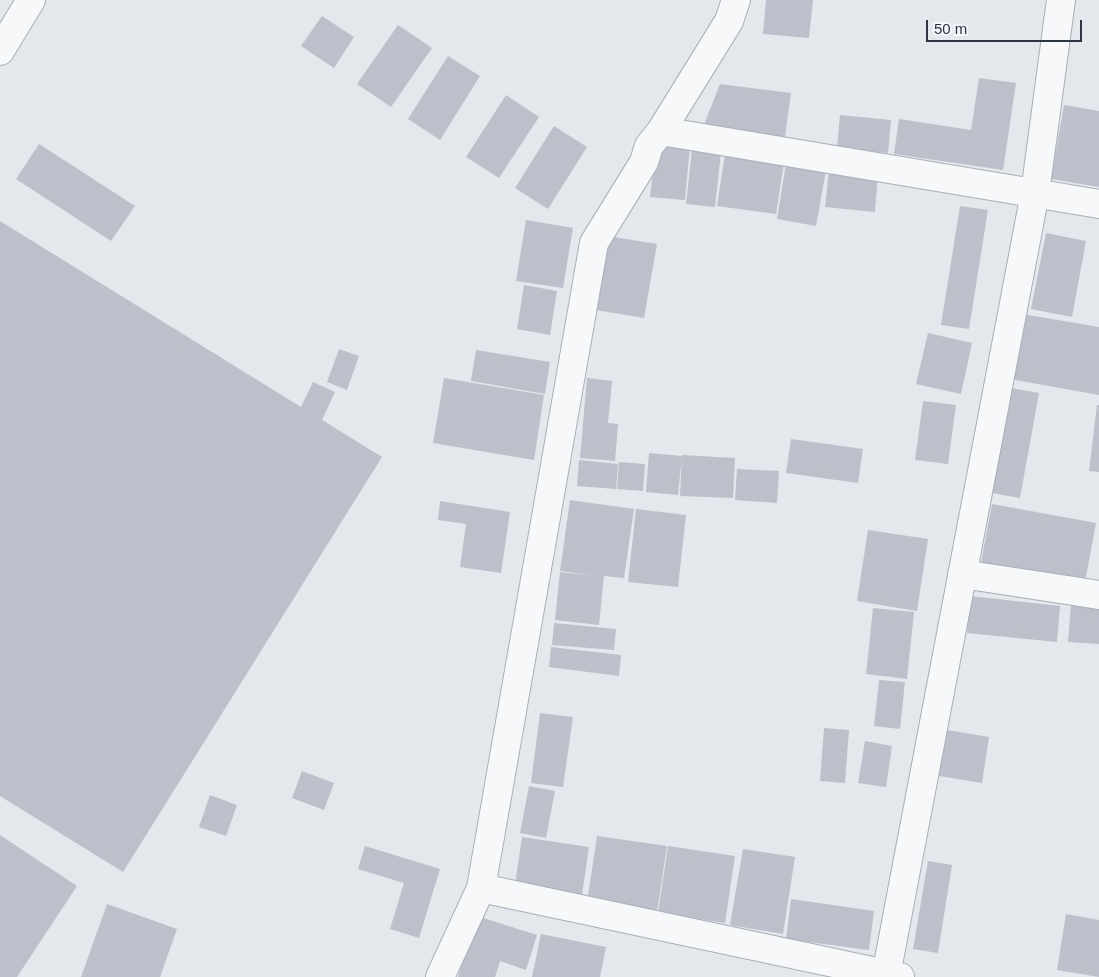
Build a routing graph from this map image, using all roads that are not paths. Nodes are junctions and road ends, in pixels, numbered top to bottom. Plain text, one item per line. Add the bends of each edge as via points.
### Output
1 (31, 0) edge
2 (736, 0) edge
3 (1061, 0) edge
4 (0, 51) edge
5 (661, 131) junction
6 (1035, 193) junction
7 (1099, 204) edge
8 (962, 574) junction
9 (1099, 596) edge
10 (482, 888) junction
11 (893, 976) edge
12 (440, 977) edge

1 - 4 street
2 - 5 street via 729,21
3 - 6 street
5 - 6 street
5 - 10 street via 649,146 644,162 594,243
6 - 7 street
6 - 8 street
8 - 9 street
8 - 11 street
10 - 11 street
10 - 12 street

